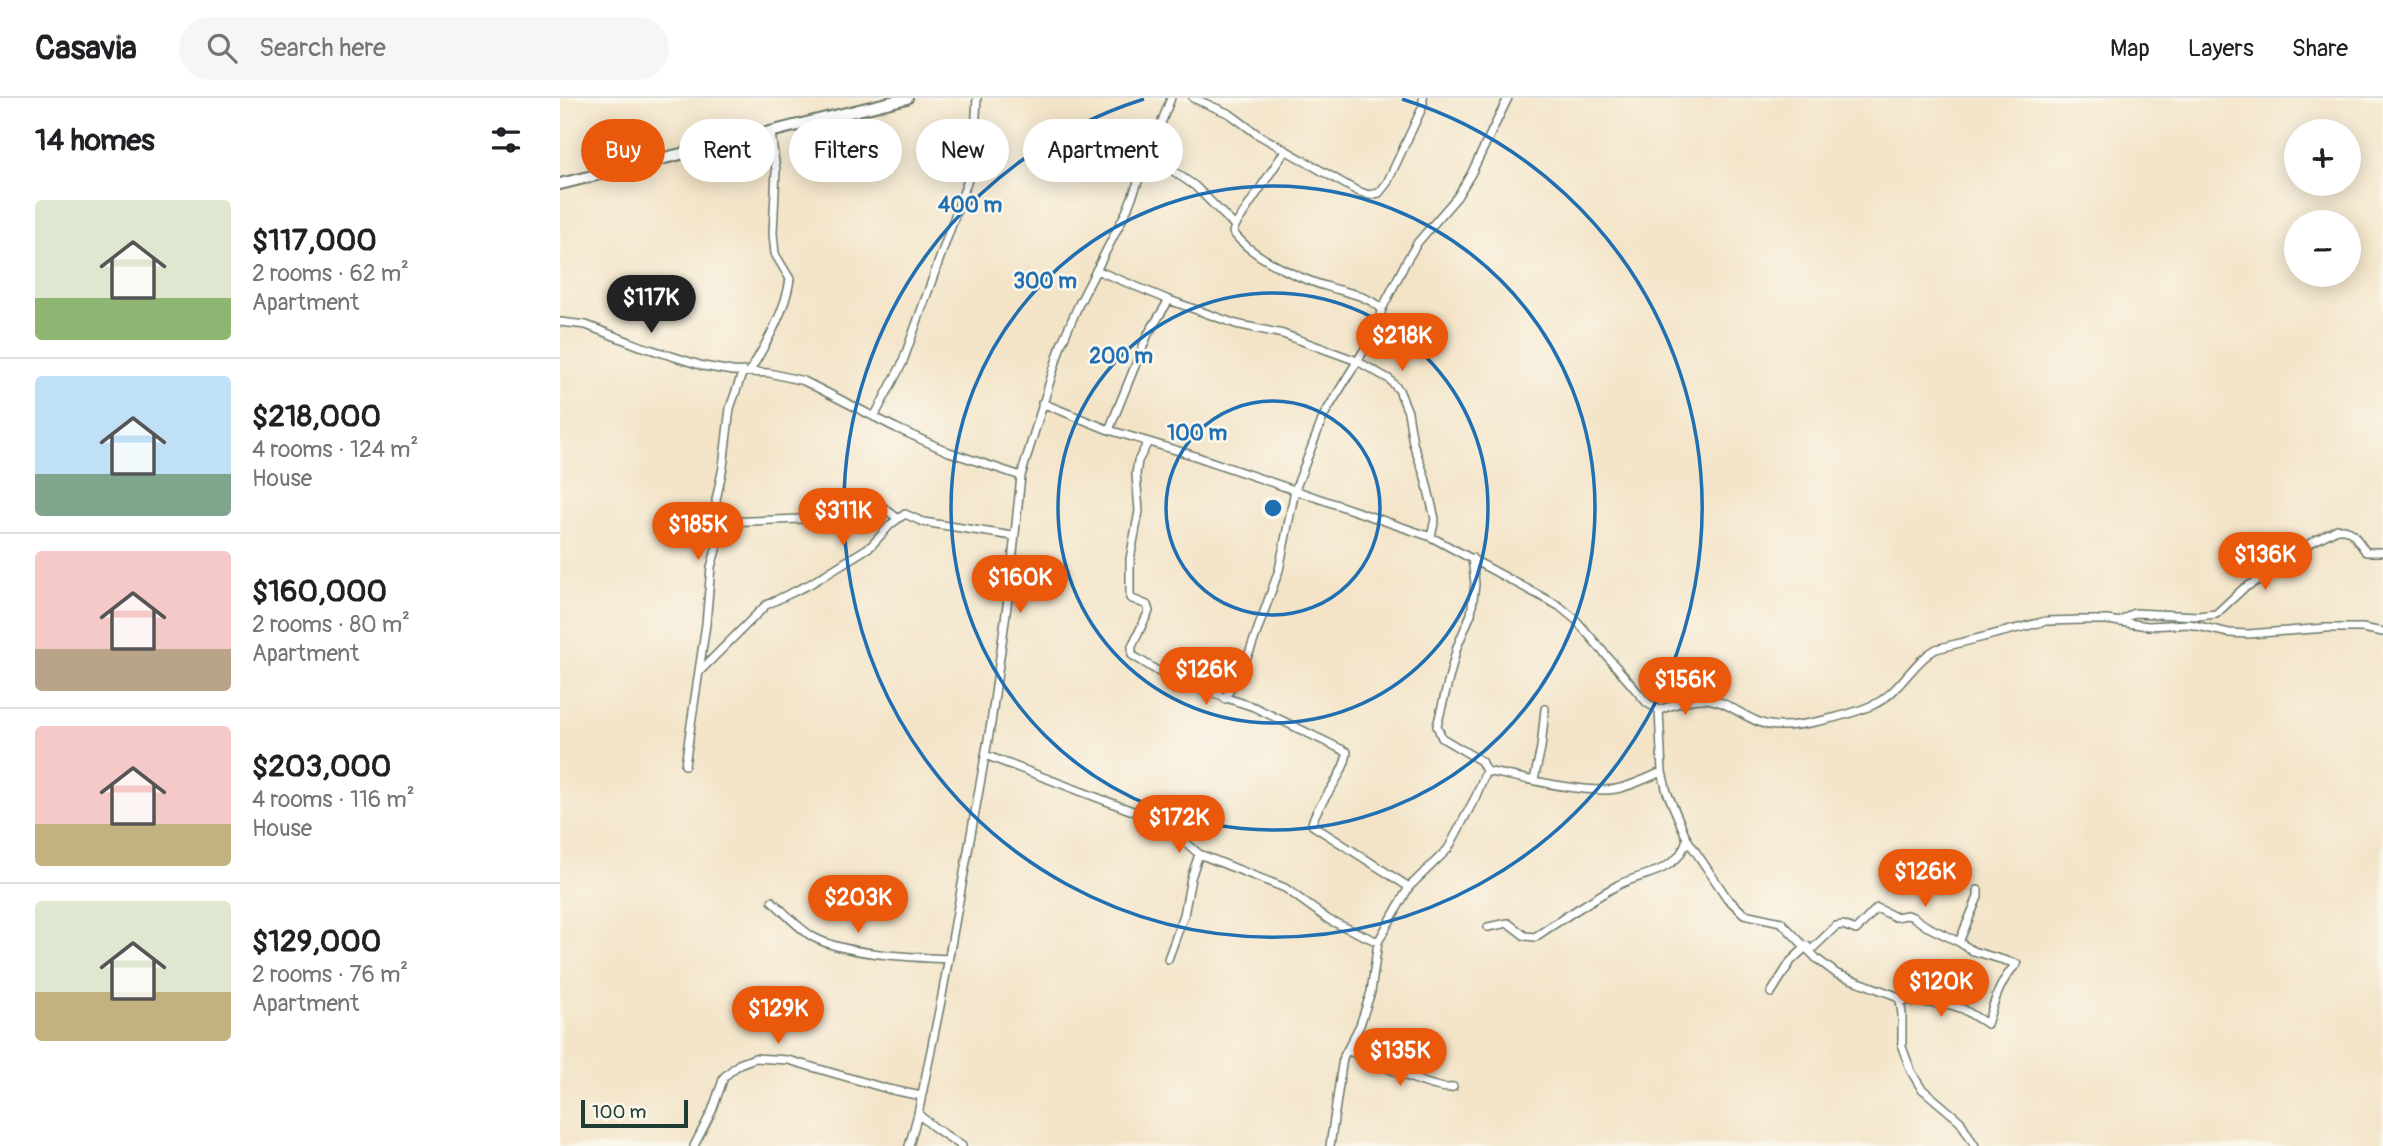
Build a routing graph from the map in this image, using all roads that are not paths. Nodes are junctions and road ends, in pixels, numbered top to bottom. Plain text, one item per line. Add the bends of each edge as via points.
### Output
1 (907, 98) edge
2 (976, 98) edge
3 (1171, 98) edge
4 (1193, 98) edge
5 (1423, 98) edge
6 (1508, 98) edge
7 (1163, 119) edge
8 (775, 132) edge
9 (1285, 151) junction
10 (679, 154) edge
11 (775, 163) edge
12 (1183, 178) edge
13 (1139, 182) edge
14 (560, 184) edge
15 (1235, 226) junction
16 (1096, 270) junction
17 (1169, 300) junction
18 (1382, 309) junction
19 (560, 322) edge
20 (1357, 361) junction
21 (746, 371) junction
22 (1042, 403) junction
23 (874, 417) junction
24 (1110, 430) junction
25 (1148, 442) junction
26 (1021, 476) junction
27 (1295, 490) junction
28 (897, 518) junction
29 (724, 522) junction
30 (1013, 536) junction
31 (1431, 537) junction
32 (2383, 552) edge
33 (1472, 558) junction
34 (2120, 621) junction
35 (2383, 632) edge
36 (700, 671) junction
37 (1225, 699) junction
38 (1545, 709) dead end
39 (1659, 710) junction
40 (985, 755) junction
41 (685, 765) dead end
42 (1486, 771) junction
43 (1662, 772) junction
44 (1534, 780) junction
45 (1688, 839) junction
46 (1199, 854) junction
47 (1409, 887) junction
48 (1978, 890) dead end
49 (772, 901) dead end
50 (1488, 927) dead end
51 (1378, 942) junction
52 (1959, 942) junction
53 (1809, 949) junction
54 (948, 959) junction
55 (1168, 959) dead end
56 (1771, 993) dead end
57 (1900, 1000) junction
58 (1347, 1050) junction
59 (1453, 1087) dead end
60 (921, 1096) junction
61 (918, 1114) junction
62 (694, 1146) edge
63 (909, 1146) edge
64 (962, 1146) edge
65 (1329, 1146) edge
66 (1975, 1146) edge

1 - 8 main road
2 - 23 street via 970,174 902,364
3 - 7 street
4 - 9 street via 1230,114
5 - 9 street via 1400,159 1379,193 1357,191
6 - 18 street via 1471,174 1418,242
9 - 15 street
10 - 14 main road
11 - 21 street via 775,254 790,279 764,348
12 - 15 street
13 - 16 street
15 - 18 street via 1238,239 1275,264 1317,284 1361,295
16 - 17 street
16 - 22 street via 1061,345
17 - 20 street
17 - 24 street via 1148,334
18 - 20 street via 1376,331
19 - 21 street via 586,325 703,366
20 - 27 street via 1324,415
20 - 31 street via 1399,390 1435,519
21 - 23 street via 804,381
21 - 29 street via 730,408 716,500
22 - 24 street
22 - 26 street
23 - 26 street via 949,452
24 - 25 street
25 - 27 street
25 - 37 street via 1138,461 1139,511 1129,559 1130,598 1149,611 1132,655 1172,680
26 - 30 street
27 - 31 street
27 - 37 street via 1279,570 1250,651
28 - 29 street via 883,507 871,506 828,518
28 - 30 street via 905,514 923,522
28 - 36 street via 871,546 766,606
29 - 36 street via 711,567
30 - 40 street
31 - 33 street
32 - 34 street via 2366,552 2353,534 2337,529 2276,558 2257,581 2216,614 2134,613
33 - 39 street via 1559,606 1647,704
33 - 42 street via 1471,614 1457,647 1437,726 1442,738 1481,761
34 - 35 street via 2148,626 2189,624 2248,634 2326,628
34 - 39 street via 2046,621 1952,643 1925,655 1886,698 1849,714 1770,726 1702,698
36 - 41 street
37 - 47 street via 1254,707 1347,752 1312,825
38 - 44 street
39 - 43 street
40 - 46 street via 1151,818
40 - 54 street
42 - 44 street
42 - 47 street via 1448,849
43 - 44 street via 1612,790
43 - 45 street
45 - 50 street via 1680,856 1657,872 1621,884 1535,937 1525,936 1507,923
45 - 53 street via 1735,906 1744,914 1781,922
46 - 51 street via 1286,888 1329,920
46 - 55 street
47 - 51 street
48 - 52 street
49 - 54 street via 819,940 875,952
51 - 58 street via 1371,992
52 - 53 street via 1913,917 1895,917 1877,908 1856,930 1836,926
52 - 57 street via 2017,964 2004,980 1987,1024 1951,1005
53 - 56 street via 1791,961
53 - 57 street via 1837,974
54 - 60 street
57 - 66 street via 1902,1047 1911,1071 1921,1088 1961,1121
58 - 59 street via 1430,1085 1446,1090
58 - 65 street
60 - 61 street
60 - 62 street via 788,1060 755,1058 738,1064 724,1077
61 - 63 street
61 - 64 street

